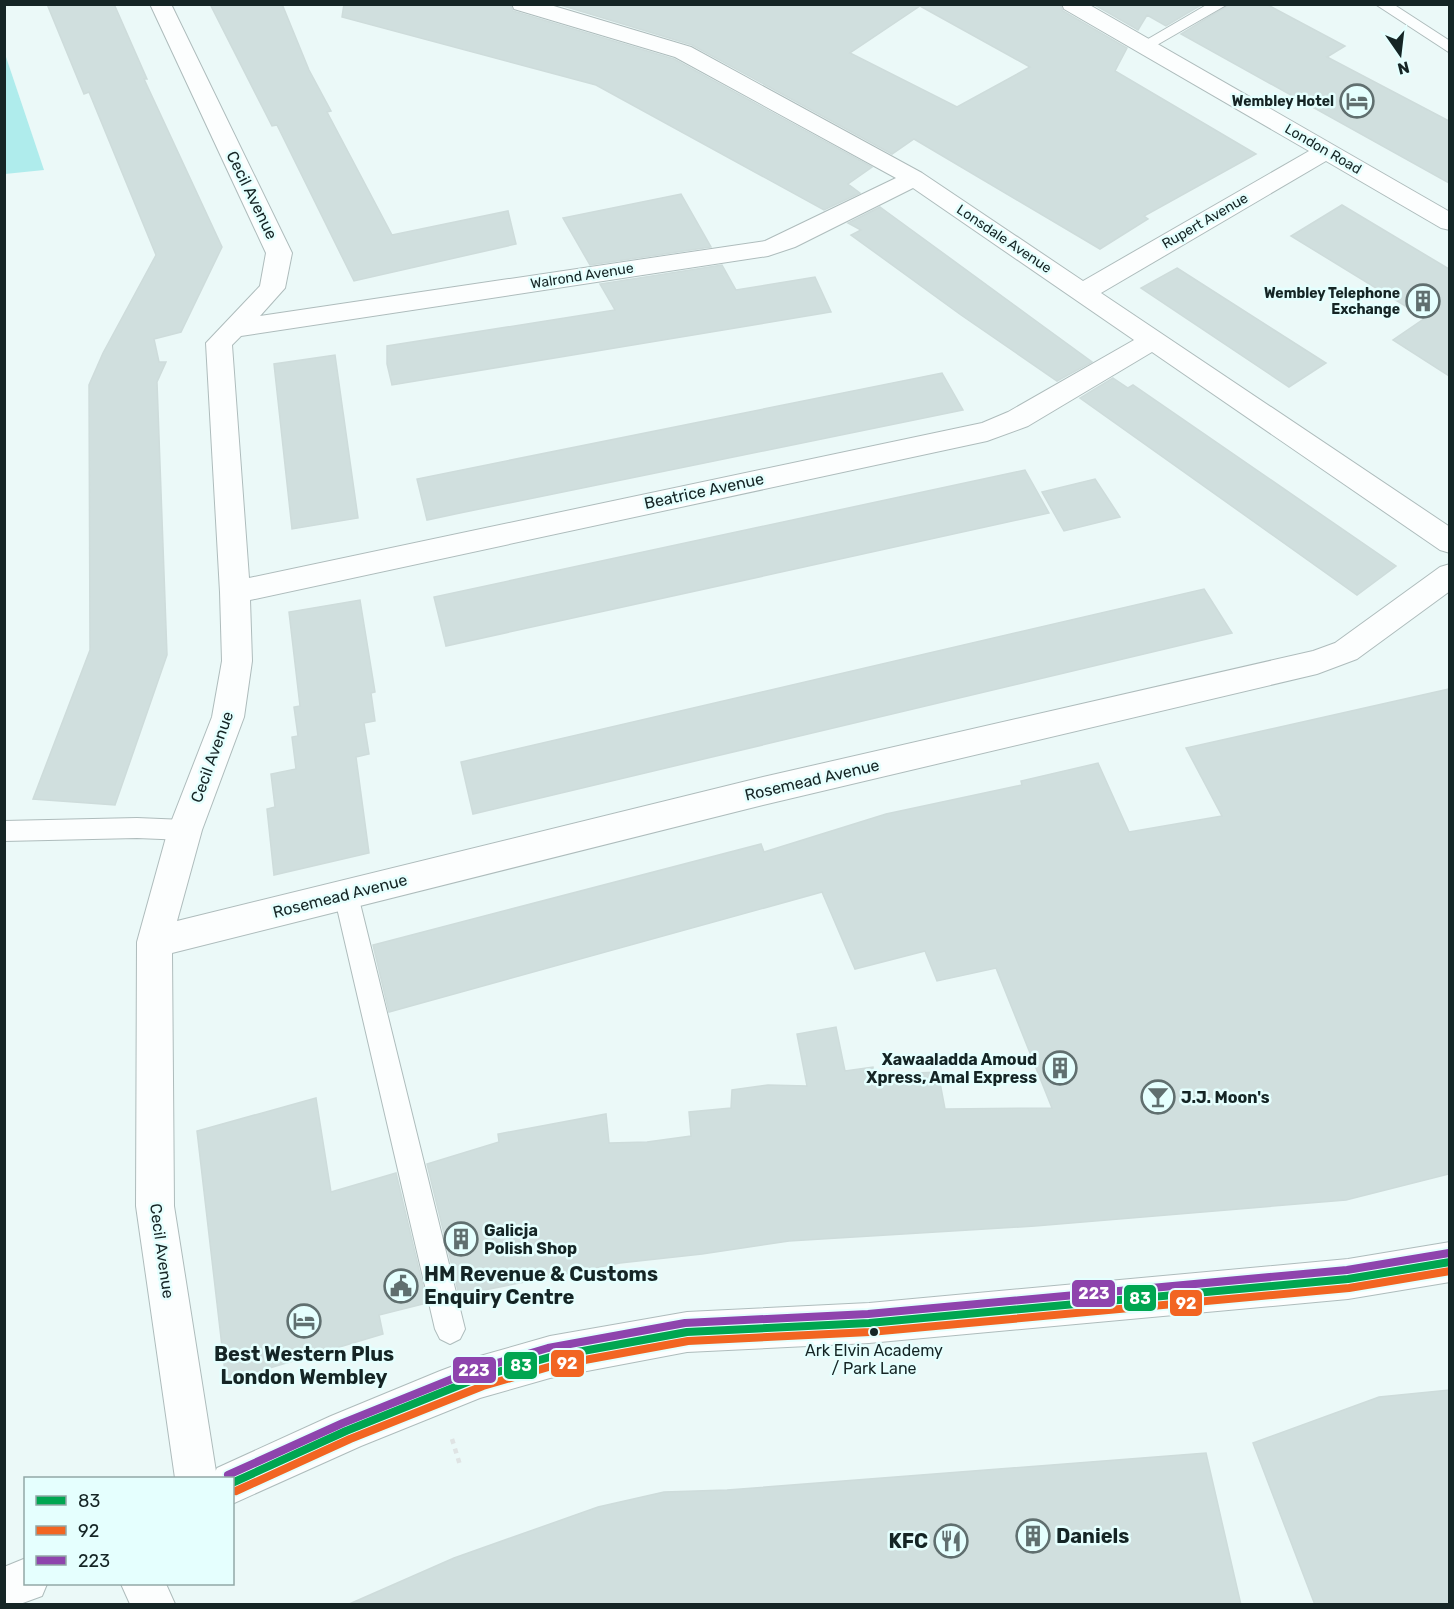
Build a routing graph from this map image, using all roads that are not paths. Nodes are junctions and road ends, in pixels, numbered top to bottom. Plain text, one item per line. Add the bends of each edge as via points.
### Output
1 (160, 4) edge
2 (522, 4) edge
3 (1072, 4) edge
4 (1221, 4) edge
5 (1382, 4) edge
6 (1144, 46) junction
7 (1449, 48) edge
8 (1327, 151) junction
9 (914, 178) junction
10 (1449, 223) edge
11 (1083, 292) junction
12 (235, 328) junction
13 (1154, 340) junction
14 (1449, 542) edge
15 (1449, 575) edge
16 (235, 592) junction
17 (185, 830) junction
18 (4, 831) edge
19 (346, 895) junction
20 (154, 942) junction
21 (1449, 1262) edge
22 (450, 1329) dead end
23 (196, 1477) edge
24 (234, 1482) edge
25 (24, 1581) edge
26 (143, 1585) edge
27 (4, 1589) edge
28 (153, 1605) edge

1 - 12 street, Cecil Avenue via 279,254 272,288
2 - 9 street, Lonsdale Avenue via 683,52
3 - 6 street, London Road
4 - 6 lane
5 - 7 lane
6 - 8 street, London Road
8 - 10 street, London Road
8 - 11 street, Rupert Avenue
9 - 11 street, Lonsdale Avenue
9 - 12 street, Walrond Avenue via 768,248
11 - 13 street, Lonsdale Avenue
12 - 16 street, Cecil Avenue via 219,343
13 - 14 street, Lonsdale Avenue
13 - 16 street, Beatrice Avenue via 1018,419 987,431
15 - 19 street, Rosemead Avenue via 1346,651 1317,662 763,791
16 - 17 street, Cecil Avenue via 237,661 228,717
17 - 18 lane
17 - 20 street, Cecil Avenue
19 - 20 street, Rosemead Avenue
19 - 22 lane
20 - 23 street, Cecil Avenue via 155,1206
21 - 24 street via 1348,1279 869,1323 687,1332 562,1355 480,1377
25 - 27 street
26 - 28 street

